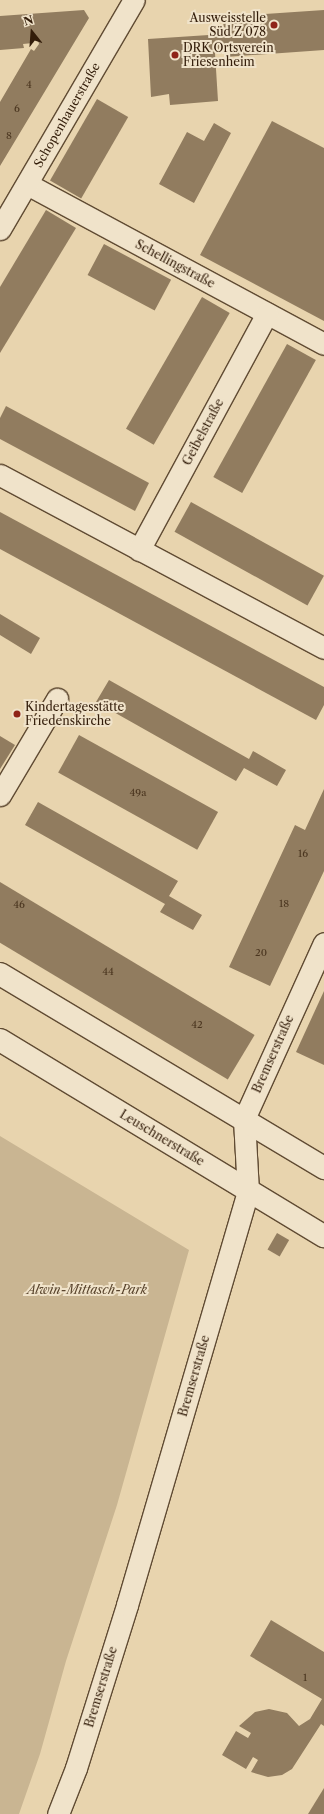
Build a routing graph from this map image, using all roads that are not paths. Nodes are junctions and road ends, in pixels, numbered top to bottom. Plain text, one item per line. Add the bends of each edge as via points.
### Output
1 (134, 0) edge
2 (27, 184) junction
3 (0, 230) edge
4 (267, 314) junction
5 (324, 344) edge
6 (0, 475) edge
7 (139, 550) junction
8 (324, 648) edge
9 (57, 699) dead end
10 (0, 795) edge
11 (324, 943) edge
12 (0, 974) edge
13 (0, 1040) edge
14 (244, 1119) junction
15 (324, 1168) edge
16 (248, 1191) junction
17 (324, 1236) edge
18 (58, 1814) edge

1 - 2 street, Schopenhauerstraße
2 - 3 street, Schopenhauerstraße
2 - 4 street, Schellingstraße
4 - 5 street, Schellingstraße
4 - 7 street, Geibelstraße
6 - 7 street
7 - 8 street
9 - 10 street
11 - 14 street, Bremserstraße
12 - 14 street
13 - 16 street, Leuschnerstraße
14 - 15 street
14 - 16 street, Bremserstraße
16 - 17 street, Leuschnerstraße
16 - 18 street, Bremserstraße via 127,1605 76,1768

